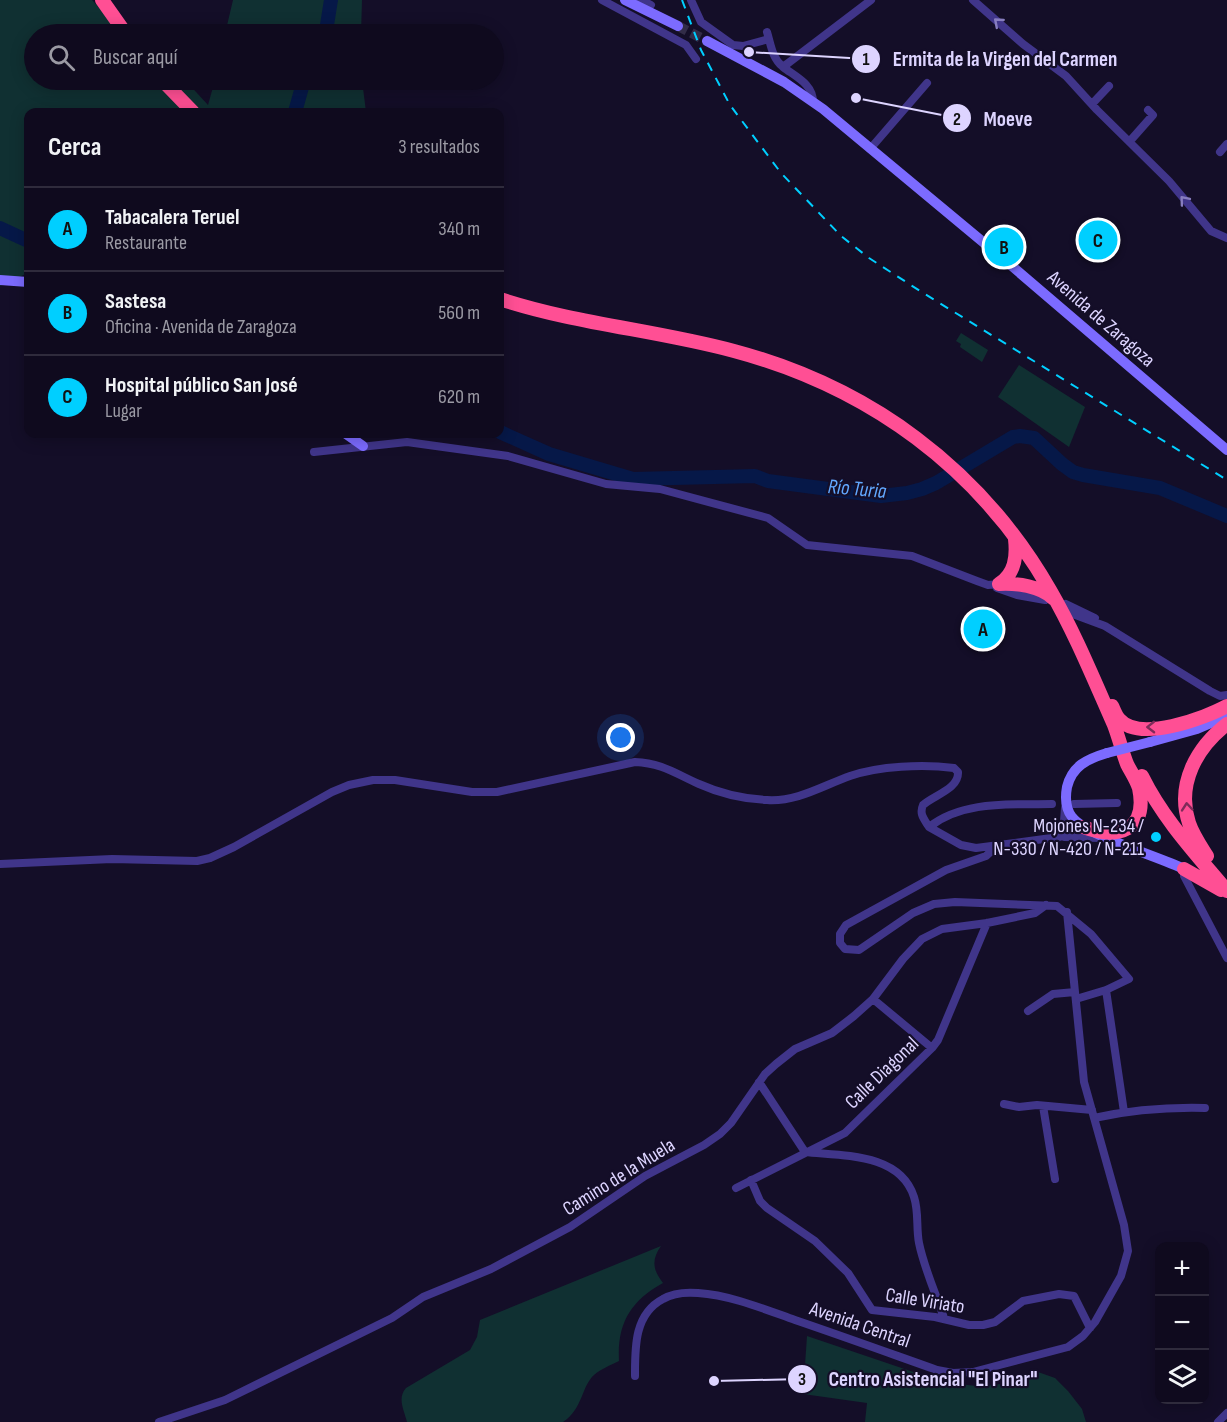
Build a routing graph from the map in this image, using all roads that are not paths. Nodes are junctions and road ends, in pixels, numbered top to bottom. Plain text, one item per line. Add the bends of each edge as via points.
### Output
1 (102, 0) edge
2 (112, 0) edge
3 (602, 0) edge
4 (625, 0) edge
5 (641, 0) edge
6 (691, 0) edge
7 (871, 0) edge
8 (973, 0) edge
9 (651, 5) dead end
10 (119, 24) edge
11 (128, 24) edge
12 (678, 26) tunnel mouth
13 (707, 41) tunnel mouth
14 (696, 59) dead end
15 (783, 67) junction
16 (927, 83) dead end
17 (1109, 86) dead end
18 (172, 90) edge
19 (813, 102) junction
20 (1092, 104) junction
21 (189, 108) edge
22 (1148, 110) dead end
23 (1130, 141) junction
24 (1227, 144) edge
25 (870, 149) junction
26 (1220, 152) dead end
27 (1227, 237) edge
28 (0, 280) edge
29 (24, 282) edge
30 (504, 300) edge
31 (352, 438) edge
32 (363, 446) junction
33 (1227, 450) edge
34 (314, 452) dead end
35 (1015, 537) junction
36 (994, 584) junction
37 (1057, 604) junction
38 (1072, 634) junction
39 (1227, 695) edge
40 (1227, 706) edge
41 (1227, 716) edge
42 (1227, 724) edge
43 (1114, 727) junction
44 (1070, 802) junction
45 (1117, 803) dead end
46 (1052, 804) dead end
47 (1080, 825) junction
48 (929, 827) junction
49 (1056, 835) junction
50 (1113, 840) junction
51 (997, 846) junction
52 (0, 864) edge
53 (1184, 869) junction
54 (1217, 880) junction
55 (1227, 892) edge
56 (1046, 905) junction
57 (1067, 912) junction
58 (987, 923) junction
59 (1227, 958) edge
60 (1106, 990) junction
61 (1075, 995) junction
62 (873, 999) junction
63 (1028, 1011) dead end
64 (932, 1048) junction
65 (759, 1082) junction
66 (1004, 1104) dead end
67 (1043, 1106) junction
68 (1205, 1108) dead end
69 (1124, 1112) junction
70 (1093, 1114) junction
71 (805, 1152) junction
72 (1055, 1179) dead end
73 (751, 1180) junction
74 (736, 1188) dead end
75 (944, 1318) junction
76 (1090, 1328) junction
77 (635, 1376) dead end
78 (1227, 1413) edge
79 (159, 1422) edge
80 (1218, 1422) edge

1 - 10 highway
2 - 11 highway
3 - 14 street via 686,45
4 - 12 main road
5 - 9 street
6 - 15 street, Avenida de Zaragoza via 701,22 733,45 743,46 768,36 776,60
7 - 15 street
20 -> 8 street via 1056,67
13 - 19 main road, Avenida de Zaragoza
15 - 19 street, Avenida de Zaragoza via 810,88
16 - 25 street
17 - 20 street
18 - 21 highway
19 - 25 main road, Avenida de Zaragoza
20 - 23 street
22 - 23 street via 1153,115
27 -> 23 street via 1211,231
24 - 26 street
25 - 33 main road, Avenida de Zaragoza
28 - 29 main road
30 - 35 highway via 733,351 834,387 882,414 945,460 973,486
31 - 32 main road
32 - 34 street
32 - 36 street via 406,442 508,456 606,484 660,489 768,518 807,545 912,556
35 - 36 highway via 1014,566 1006,580
35 - 37 highway
36 - 37 highway via 1048,593
37 - 38 highway
37 - 39 street via 1105,626 1210,691
40 -> 38 highway via 1176,725 1151,729 1129,726 1120,720
38 - 43 highway
41 - 44 main road, bridge via 1079,765 1068,782
54 -> 42 highway via 1189,822 1186,792 1199,752
43 - 47 highway via 1139,788 1140,814 1134,825 1119,833 1101,833
43 - 54 highway via 1150,792
44 - 45 street
44 - 47 main road via 1068,813
44 - 49 street
46 - 48 street via 966,809
47 - 49 street
47 - 50 main road
48 - 51 street via 961,844 976,848
48 - 52 street via 922,816 923,805 955,783 958,772 954,768 877,768 796,798 765,800 716,790 670,769 635,762 497,792 373,780 332,792 234,847 197,861 112,859
49 - 50 street
49 - 51 street
50 - 53 main road
51 - 56 street via 986,856 946,870 846,925 840,943 845,949 858,950 913,913 934,904
53 - 55 highway
53 - 59 street via 1184,876
54 - 55 highway
56 - 57 street
56 - 58 street, Camino de la Muela via 1035,913
57 - 60 street via 1129,978
57 - 61 street, Avenida Central
58 - 62 street, Camino de la Muela via 942,929 922,939
58 - 64 street, Calle Diagonal
60 - 61 street
60 - 69 street
61 - 63 street via 1053,994
61 - 70 street, Avenida Central via 1084,1082
62 - 64 street
62 - 65 street, Camino de la Muela via 832,1033 788,1054
64 - 71 street, Calle Diagonal via 845,1133
65 - 71 street
65 - 79 street, Camino de la Muela via 726,1129 713,1140 645,1176 570,1227 492,1269 423,1297 392,1318 225,1400
66 - 67 street
67 - 70 street
67 - 72 street
68 - 69 street via 1161,1107
69 - 70 street
70 - 76 street, Avenida Central via 1128,1251 1121,1276
71 - 73 street, Calle Diagonal
71 - 75 street via 874,1160 891,1167 903,1179 914,1195 919,1243
73 - 74 street, Calle Diagonal
73 - 75 street, Calle Viriato via 760,1201 815,1241 848,1273 872,1310
75 - 76 street, Calle Viriato via 983,1325 995,1322 1023,1301 1059,1294 1074,1296
76 - 77 street, Avenida Central via 1068,1347 974,1372 953,1373 763,1309 698,1293 677,1294 654,1305 643,1320 636,1339
78 - 80 street

